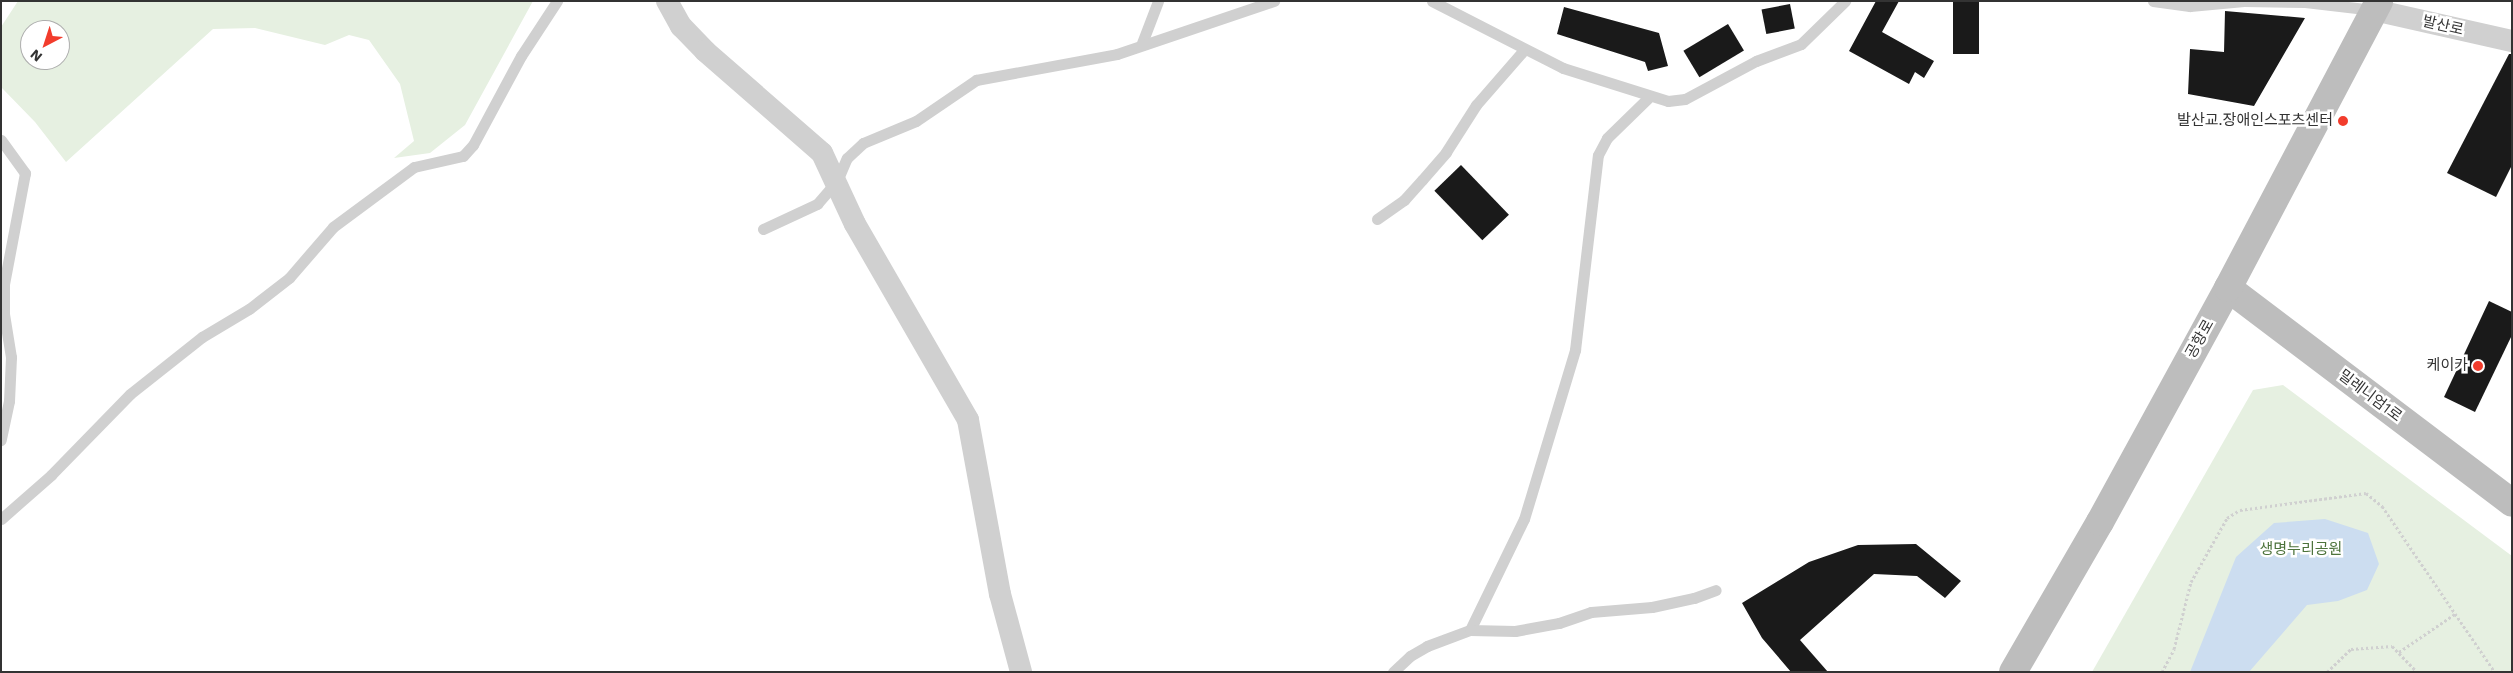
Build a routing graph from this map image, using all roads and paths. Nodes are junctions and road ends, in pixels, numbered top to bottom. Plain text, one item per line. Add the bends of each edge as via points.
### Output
1 (556, 1) edge
2 (666, 1) edge
3 (1158, 1) edge
4 (1233, 1) edge
5 (1274, 1) edge
6 (1432, 1) edge
7 (1845, 1) edge
8 (2153, 1) edge
9 (2376, 6) edge
10 (1230, 14) junction
11 (2512, 41) edge
12 (1142, 43) junction
13 (1524, 50) junction
14 (1648, 98) junction
15 (1, 140) edge
16 (837, 181) junction
17 (1377, 219) dead end
18 (763, 228) dead end
19 (2228, 288) junction
20 (1, 440) edge
21 (2512, 503) edge
22 (1, 519) edge
23 (1716, 590) dead end
24 (2455, 614) junction
25 (1470, 630) junction
26 (2399, 652) junction
27 (1021, 672) edge
28 (1393, 672) edge
29 (2012, 672) edge
30 (2162, 672) edge
31 (2327, 672) edge
32 (2417, 672) edge
33 (2495, 672) edge

1 - 22 lane via 496,100 474,146 463,156 414,167 332,227 289,278 202,337 130,394 51,475
2 - 16 street via 681,26 705,51 822,153
3 - 12 lane
4 - 10 lane
5 - 10 lane
6 - 13 lane
7 - 14 lane via 1801,44 1756,61 1684,98 1668,101
8 - 9 lane via 2190,6 2244,1
9 - 11 street, 발산로
9 - 19 main road, 공항로
10 - 12 lane
12 - 16 lane via 1117,54 976,80 916,121 863,143 848,158
13 - 14 lane via 1563,68
13 - 17 lane via 1476,105 1446,152 1416,187
14 - 25 lane via 1607,138 1598,155 1575,350 1524,519
15 - 20 lane via 25,173 4,284 4,314 11,357 9,401
16 - 18 lane via 817,204
16 - 27 street via 855,224 968,420 1000,594
19 - 21 main road, 밀레니엄1로
19 - 29 main road, 공항로 via 2100,522
23 - 25 lane via 1677,602 1591,612 1559,623 1515,631
24 - 26 path
24 - 30 path via 2382,506 2366,493 2240,510 2228,518 2191,582 2174,649
24 - 33 path
25 - 28 lane via 1428,646 1410,656
26 - 31 path via 2392,646 2350,649
26 - 32 path

